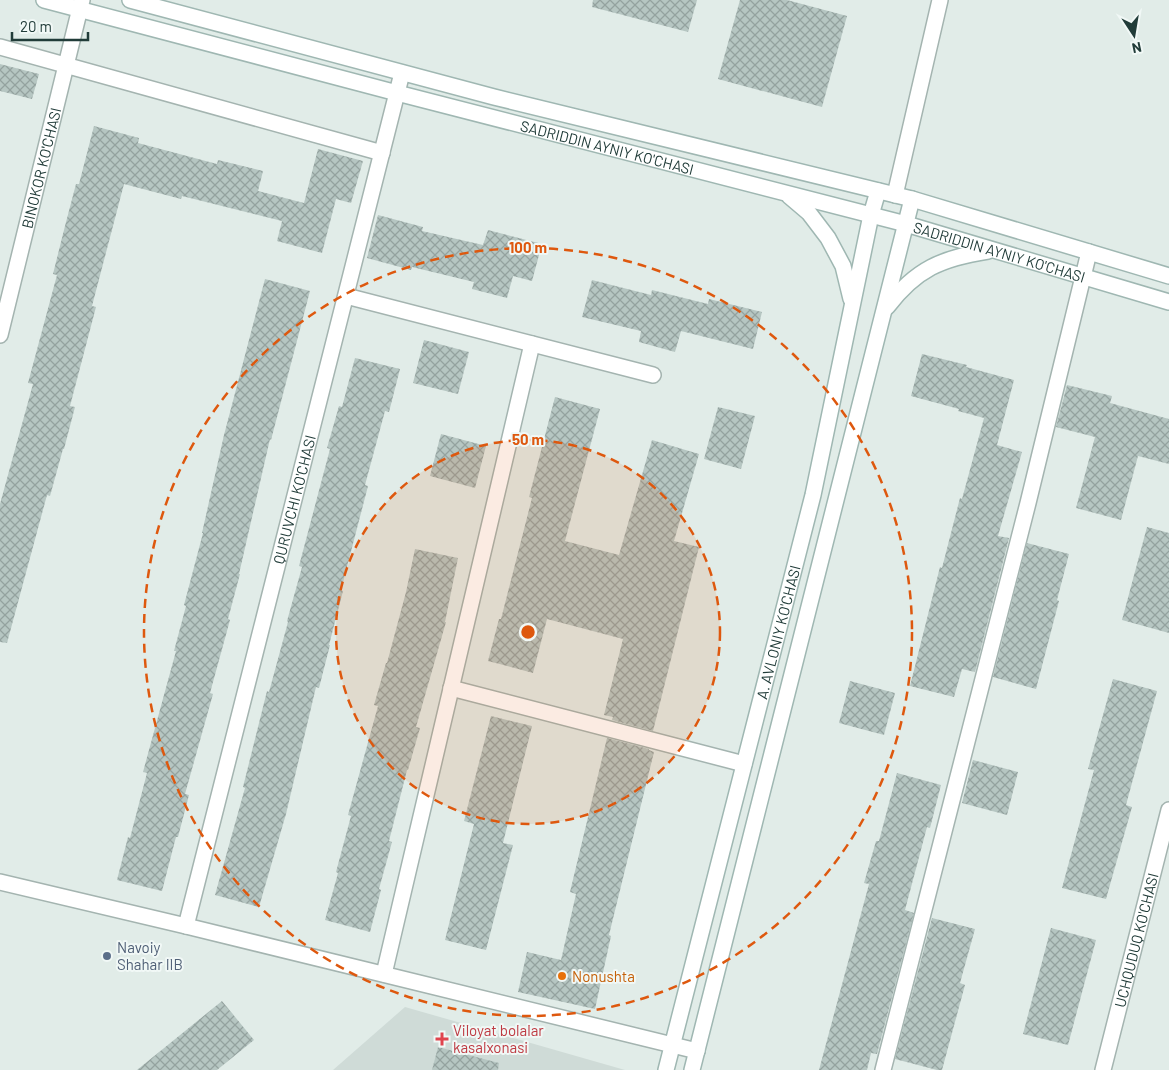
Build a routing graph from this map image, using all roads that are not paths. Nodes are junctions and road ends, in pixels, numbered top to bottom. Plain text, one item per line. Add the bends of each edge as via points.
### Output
1 (44, 0) edge
2 (130, 0) edge
3 (940, 0) edge
4 (81, 5) edge
5 (0, 47) edge
6 (66, 66) junction
7 (402, 73) junction
8 (397, 93) junction
9 (382, 153) junction
10 (878, 191) junction
11 (786, 193) junction
12 (895, 195) junction
13 (912, 199) junction
14 (871, 215) junction
15 (906, 224) junction
16 (994, 250) junction
17 (1089, 252) junction
18 (1083, 276) junction
19 (1169, 276) edge
20 (346, 296) junction
21 (1169, 302) edge
22 (852, 304) junction
23 (883, 312) junction
24 (0, 335) edge
25 (532, 344) junction
26 (653, 374) dead end
27 (451, 688) junction
28 (744, 764) junction
29 (1169, 810) edge
30 (0, 882) edge
31 (186, 926) junction
32 (384, 974) junction
33 (672, 1045) junction
34 (697, 1051) junction
35 (666, 1070) edge
36 (692, 1070) edge
37 (883, 1070) edge
38 (1104, 1070) edge

1 - 4 main road, SADRIDDIN AYNIY KO'CHASI
2 - 7 main road, SADRIDDIN AYNIY KO'CHASI
3 - 12 main road
4 - 6 main road, BINOKOR KO'CHASI
4 - 8 main road, SADRIDDIN AYNIY KO'CHASI
5 - 6 main road
6 - 9 main road
6 - 24 main road, BINOKOR KO'CHASI
7 - 8 main road, QURUVCHI KO'CHASI
7 - 10 main road, SADRIDDIN AYNIY KO'CHASI
8 - 9 main road, QURUVCHI KO'CHASI
8 - 11 main road, SADRIDDIN AYNIY KO'CHASI
9 - 20 main road, QURUVCHI KO'CHASI
10 - 12 main road, SADRIDDIN AYNIY KO'CHASI
10 - 14 main road, A. AVLONIY KO'CHASI
11 - 14 main road, SADRIDDIN AYNIY KO'CHASI
11 - 22 main road via 809,213 828,238 843,266
12 - 13 main road, SADRIDDIN AYNIY KO'CHASI
13 - 15 main road, A. AVLONIY KO'CHASI
13 - 17 main road, SADRIDDIN AYNIY KO'CHASI
14 - 15 main road, SADRIDDIN AYNIY KO'CHASI
14 - 22 main road, A. AVLONIY KO'CHASI
15 - 16 main road, SADRIDDIN AYNIY KO'CHASI
15 - 23 main road, A. AVLONIY KO'CHASI
16 - 18 main road, SADRIDDIN AYNIY KO'CHASI
16 - 23 main road via 939,263 916,276
17 - 18 main road
17 - 19 main road, SADRIDDIN AYNIY KO'CHASI
18 - 21 main road, SADRIDDIN AYNIY KO'CHASI
18 - 37 main road
20 - 25 main road
20 - 31 main road, QURUVCHI KO'CHASI
22 - 28 main road, A. AVLONIY KO'CHASI via 812,495
23 - 34 main road, A. AVLONIY KO'CHASI
25 - 26 main road
25 - 27 main road
27 - 28 main road
27 - 32 main road
28 - 33 main road, A. AVLONIY KO'CHASI
29 - 38 main road, UCHQUDUQ KO'CHASI
30 - 31 main road
31 - 32 main road
32 - 33 main road
33 - 34 main road
33 - 35 main road, A. AVLONIY KO'CHASI
34 - 36 main road, A. AVLONIY KO'CHASI

